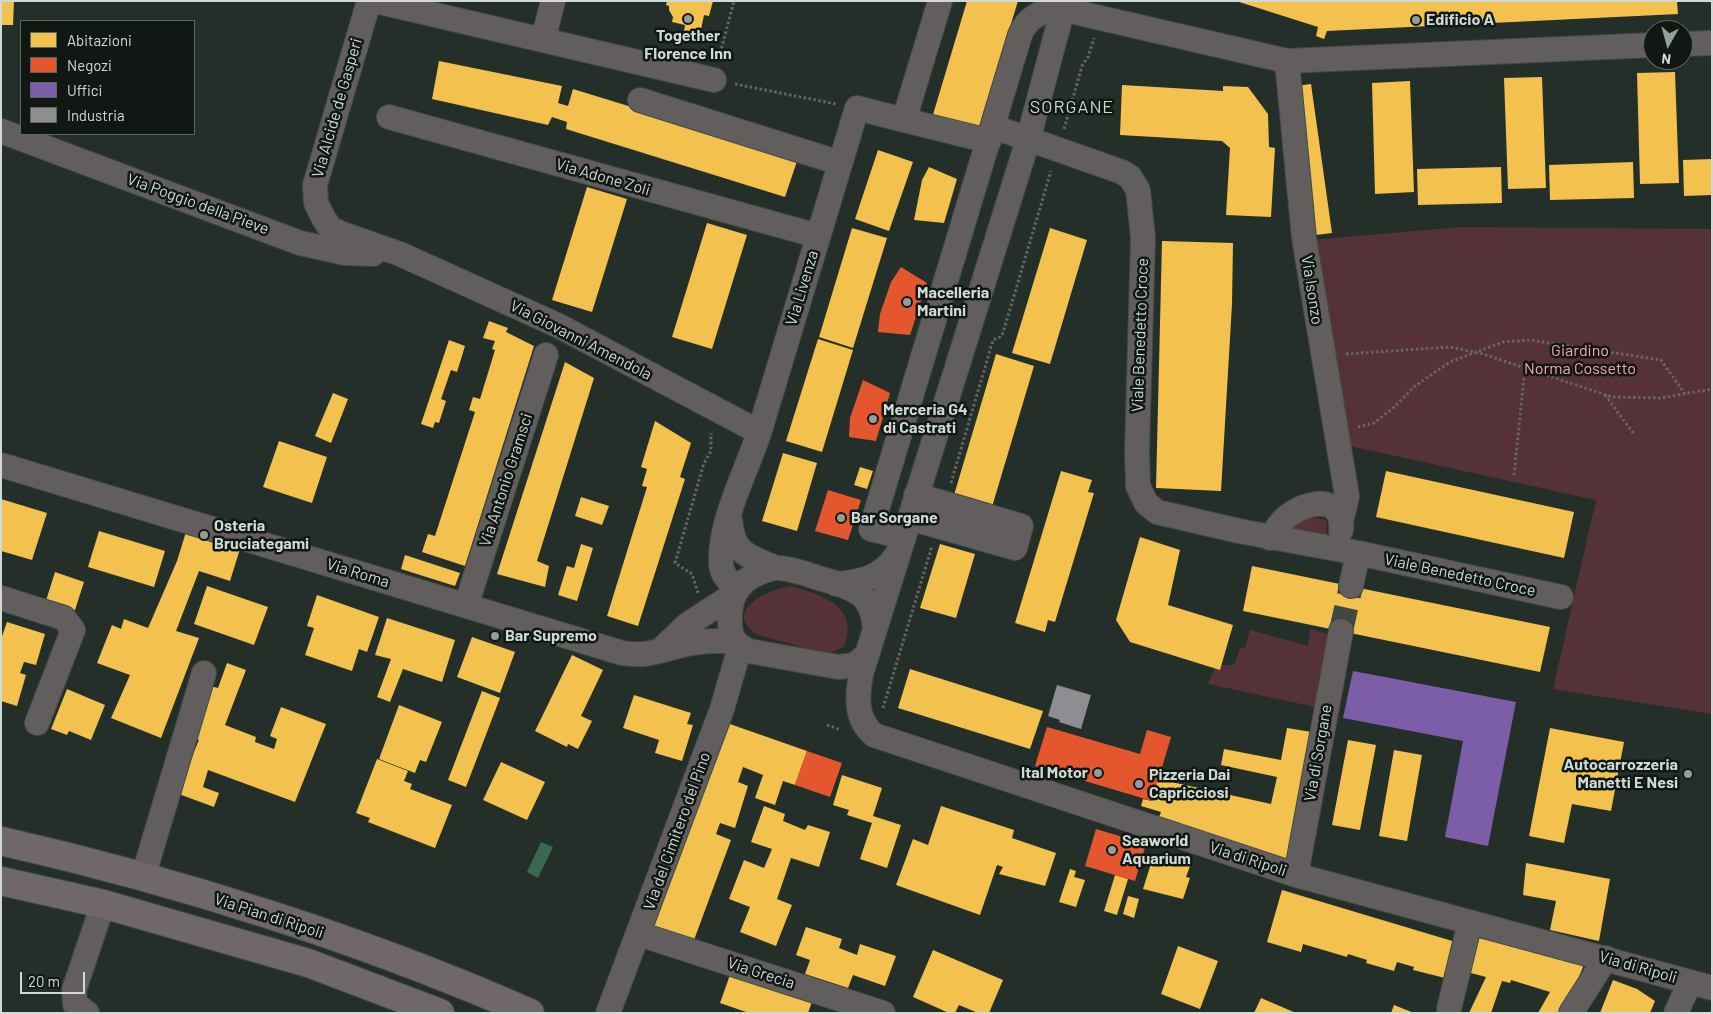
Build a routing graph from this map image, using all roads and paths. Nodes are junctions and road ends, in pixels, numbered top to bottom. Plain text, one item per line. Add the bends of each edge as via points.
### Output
1 (369, 1) edge
2 (376, 1) edge
3 (553, 1) edge
4 (734, 1) edge
5 (940, 1) edge
6 (1063, 5) edge
7 (1100, 18) junction
8 (543, 40) junction
9 (1712, 43) edge
10 (1693, 44) edge
11 (1643, 45) edge
12 (1288, 61) junction
13 (714, 80) junction
14 (640, 100) dead end
15 (857, 108) junction
16 (389, 117) dead end
17 (904, 120) junction
18 (1, 131) edge
19 (991, 134) junction
20 (1028, 140) junction
21 (1057, 150) junction
22 (840, 163) junction
23 (818, 236) junction
24 (400, 254) junction
25 (1476, 353) junction
26 (924, 354) junction
27 (546, 355) dead end
28 (1323, 356) junction
29 (957, 363) junction
30 (1526, 368) junction
31 (1712, 389) edge
32 (1605, 394) junction
33 (1685, 394) junction
34 (759, 432) junction
35 (1336, 432) junction
36 (1634, 434) dead end
37 (1, 465) edge
38 (1514, 475) dead end
39 (916, 495) junction
40 (945, 503) junction
41 (730, 513) junction
42 (1342, 518) junction
43 (938, 527) junction
44 (1275, 530) junction
45 (904, 534) junction
46 (1330, 548) junction
47 (1358, 553) junction
48 (776, 568) junction
49 (836, 584) junction
50 (1351, 586) tunnel mouth
51 (735, 591) junction
52 (1561, 597) dead end
53 (1, 598) edge
54 (466, 606) junction
55 (875, 630) junction
56 (1341, 631) tunnel mouth
57 (737, 644) junction
58 (659, 652) junction
59 (867, 654) junction
60 (204, 673) dead end
61 (883, 709) dead end
62 (37, 723) dead end
63 (827, 725) dead end
64 (849, 733) dead end
65 (1, 841) edge
66 (1296, 875) junction
67 (144, 877) junction
68 (1, 881) edge
69 (102, 904) junction
70 (1470, 922) junction
71 (639, 934) junction
72 (1606, 958) junction
73 (1706, 985) edge
74 (1450, 1009) dead end
75 (87, 1013) edge
76 (440, 1013) edge
77 (530, 1013) edge
78 (608, 1013) edge
79 (882, 1013) edge
80 (1571, 1013) edge
81 (1676, 1013) edge

1 - 24 street, Via Alcide de Gasperi via 314,192 330,228 353,240
2 - 8 street
3 - 8 street
4 - 13 path
5 - 17 street
6 - 7 street
6 - 19 street via 1024,24
6 - 20 street
7 - 12 street
7 - 21 path
8 - 13 street
9 - 10 street
11 - 12 street
12 - 28 street, Via Isonzo via 1304,238
13 - 15 path
14 - 22 street
15 - 17 street
15 - 22 street, Via Livenza
16 - 23 street, Via Adone Zoli
17 - 19 street
18 - 24 street, Via Poggio della Pieve via 308,245 345,253
19 - 20 street, Viale Benedetto Croce
19 - 26 street
20 - 21 street, Viale Benedetto Croce
20 - 29 street
21 - 40 path via 1002,336 993,340
21 - 44 street, Viale Benedetto Croce via 1122,172 1130,177 1138,190 1142,238 1137,451 1141,494 1150,508 1157,512 1239,531
22 - 23 street, Via Livenza
23 - 34 street, Via Livenza
24 - 34 street, Via Giovanni Amendola via 557,325
25 - 28 path via 1450,347
25 - 30 path
25 - 33 path via 1503,342 1530,340 1661,360
25 - 35 path via 1450,362 1415,386 1374,423
26 - 29 street
26 - 45 street via 871,529
27 - 54 street, Via Antonio Gramsci
28 - 35 street, Via Isonzo
29 - 39 street
30 - 32 path
30 - 38 path
31 - 33 path
32 - 33 path via 1660,398
32 - 36 path
34 - 41 street, Via Livenza
35 - 42 street, Via Isonzo via 1347,496
37 - 54 street, Via Roma
39 - 40 street
39 - 45 street
40 - 43 street via 1021,526 1015,548
41 - 48 street, Via Livenza via 733,542 738,548
41 - 51 street, Via Livenza via 721,563 722,574
42 - 44 street via 1333,506 1304,507
42 - 46 street via 1339,539
43 - 45 street
43 - 61 path
44 - 46 street, Viale Benedetto Croce
45 - 49 street via 892,562 876,575 866,580
45 - 55 street
46 - 47 street, Viale Benedetto Croce
47 - 50 street
47 - 52 street, Viale Benedetto Croce
48 - 49 street
48 - 51 street via 748,578
49 - 55 street via 852,589 867,601
51 - 57 street via 729,615
51 - 58 street via 687,625
53 - 62 street via 64,618 73,630
54 - 58 street, Via Roma via 622,653 642,656
55 - 59 street
56 - 66 street, Via di Sorgane
57 - 58 street, Via Roma via 700,642
57 - 59 street via 749,651 838,667 855,665
57 - 71 street, Via del Cimitero del Pino via 722,709
59 - 66 street, Via di Ripoli via 858,703 861,719 874,735
60 - 67 street
63 - 64 path
65 - 67 main road, Via Pian di Ripoli
66 - 70 street, Via di Ripoli
67 - 77 main road, Via Pian di Ripoli via 328,935 439,975
68 - 69 main road, Via Pian di Ripoli
69 - 75 street via 74,990 75,1004
69 - 76 main road, Via Pian di Ripoli via 308,963
70 - 72 street, Via di Ripoli
70 - 74 street
71 - 78 street, Via del Cimitero del Pino
71 - 79 street, Via Grecia
72 - 73 street, Via di Ripoli
72 - 80 street
73 - 81 street

